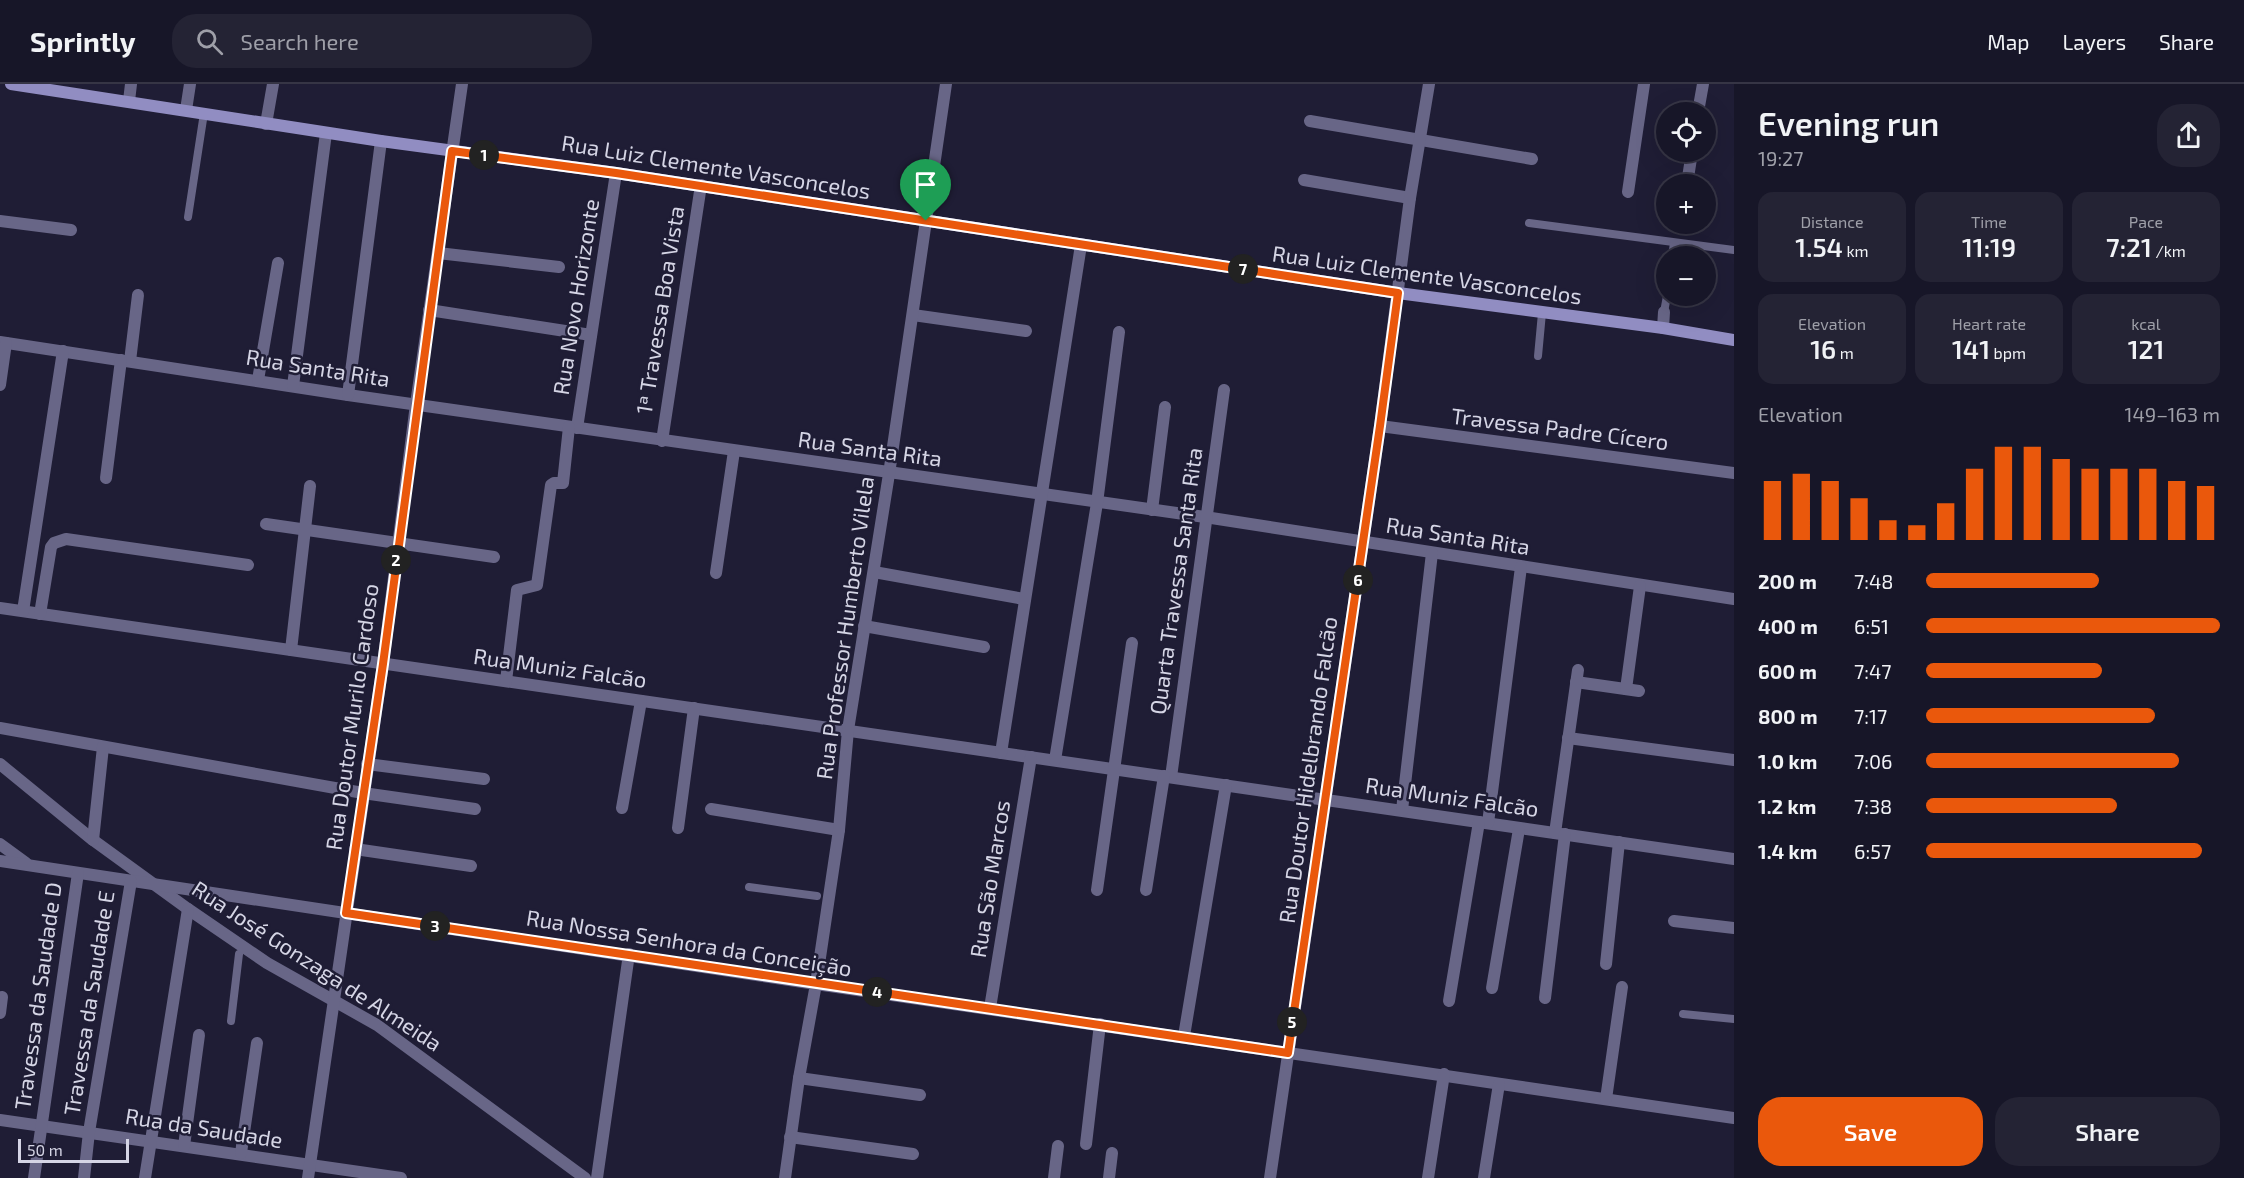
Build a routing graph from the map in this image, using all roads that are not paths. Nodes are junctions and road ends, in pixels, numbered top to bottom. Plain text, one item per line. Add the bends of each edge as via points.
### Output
1 (11, 84) edge
2 (131, 84) edge
3 (190, 84) edge
4 (273, 84) edge
5 (462, 84) edge
6 (946, 84) edge
7 (1429, 84) edge
8 (1644, 84) edge
9 (1703, 84) edge
10 (129, 102) junction
11 (1700, 102) edge
12 (186, 110) junction
13 (204, 113) junction
14 (1310, 121) dead end
15 (266, 124) junction
16 (326, 133) junction
17 (1419, 139) junction
18 (381, 141) junction
19 (452, 151) junction
20 (1532, 159) dead end
21 (616, 173) junction
22 (1304, 180) dead end
23 (700, 185) junction
24 (1628, 192) dead end
25 (1410, 198) junction
26 (188, 217) dead end
27 (0, 221) edge
28 (926, 221) junction
29 (1529, 223) dead end
30 (71, 230) dead end
31 (1674, 243) junction
32 (1081, 245) junction
33 (1674, 246) edge
34 (1734, 250) edge
35 (438, 253) junction
36 (278, 263) dead end
37 (559, 267) dead end
38 (1398, 293) junction
39 (138, 295) dead end
40 (1665, 306) edge
41 (429, 310) junction
42 (1664, 312) joint
43 (1542, 313) junction
44 (912, 315) junction
45 (1663, 328) junction
46 (1026, 331) dead end
47 (1119, 332) dead end
48 (591, 335) junction
49 (1734, 340) edge
50 (3, 342) edge
51 (63, 351) junction
52 (1538, 356) dead end
53 (125, 360) junction
54 (258, 380) junction
55 (0, 385) edge
56 (293, 386) junction
57 (1224, 390) dead end
58 (348, 395) junction
59 (416, 404) junction
60 (1165, 407) dead end
61 (1380, 426) junction
62 (573, 427) junction
63 (662, 441) junction
64 (734, 451) junction
65 (1734, 473) edge
66 (890, 474) junction
67 (106, 478) dead end
68 (310, 486) dead end
69 (1040, 495) junction
70 (1097, 503) junction
71 (1152, 510) junction
72 (1205, 517) junction
73 (266, 524) dead end
74 (306, 528) junction
75 (398, 542) junction
76 (1363, 543) junction
77 (1432, 553) junction
78 (494, 557) dead end
79 (248, 565) dead end
80 (1521, 567) junction
81 (874, 572) junction
82 (716, 573) dead end
83 (1640, 586) junction
84 (1024, 599) junction
85 (1734, 599) edge
86 (0, 608) edge
87 (22, 611) junction
88 (40, 614) junction
89 (864, 626) junction
90 (1132, 643) dead end
91 (984, 647) dead end
92 (291, 650) junction
93 (383, 664) junction
94 (506, 681) junction
95 (1626, 689) junction
96 (1639, 691) dead end
97 (641, 701) junction
98 (694, 708) junction
99 (0, 728) edge
100 (848, 730) junction
101 (1568, 738) junction
102 (103, 747) junction
103 (1002, 753) junction
104 (1031, 757) junction
105 (1055, 760) junction
106 (1734, 760) edge
107 (0, 764) edge
108 (367, 764) junction
109 (1113, 769) junction
110 (1167, 777) junction
111 (484, 779) dead end
112 (1226, 785) junction
113 (363, 794) junction
114 (1325, 799) junction
115 (475, 808) dead end
116 (622, 808) dead end
117 (711, 809) dead end
118 (1401, 810) junction
119 (1484, 822) junction
120 (678, 828) dead end
121 (1519, 829) junction
122 (839, 831) junction
123 (1560, 833) junction
124 (93, 840) junction
125 (1619, 842) junction
126 (0, 844) edge
127 (355, 849) junction
128 (1734, 859) edge
129 (0, 861) edge
130 (29, 866) junction
131 (471, 866) dead end
132 (78, 873) junction
133 (131, 881) junction
134 (157, 885) junction
135 (748, 887) dead end
136 (1146, 890) dead end
137 (1097, 891) dead end
138 (823, 897) junction
139 (188, 909) junction
140 (346, 913) junction
141 (1674, 921) dead end
142 (1734, 928) edge
143 (240, 949) junction
144 (629, 954) junction
145 (1606, 964) dead end
146 (816, 984) junction
147 (1622, 987) dead end
148 (1492, 988) dead end
149 (2, 997) dead end
150 (1545, 998) dead end
151 (334, 1000) junction
152 (1449, 1001) dead end
153 (990, 1008) junction
154 (0, 1013) edge
155 (1683, 1014) dead end
156 (1734, 1018) edge
157 (231, 1021) dead end
158 (1100, 1024) junction
159 (199, 1035) dead end
160 (1184, 1036) junction
161 (257, 1043) dead end
162 (1288, 1053) junction
163 (1444, 1074) junction
164 (799, 1078) junction
165 (1499, 1084) junction
166 (920, 1095) dead end
167 (1606, 1099) junction
168 (1734, 1118) edge
169 (0, 1120) edge
170 (40, 1126) junction
171 (89, 1132) junction
172 (790, 1137) junction
173 (151, 1141) junction
174 (1086, 1144) dead end
175 (184, 1146) junction
176 (1058, 1146) dead end
177 (1112, 1153) dead end
178 (241, 1154) junction
179 (913, 1155) dead end
180 (309, 1172) edge
181 (34, 1178) edge
182 (84, 1178) edge
183 (145, 1178) edge
184 (400, 1178) edge
185 (585, 1178) edge
186 (597, 1178) edge
187 (785, 1178) edge
188 (1054, 1178) edge
189 (1109, 1178) edge
190 (1270, 1178) edge
191 (1428, 1178) edge
192 (1484, 1178) edge

1 - 10 street, Rua Luiz Clemente Vasconcelos
2 - 10 street
3 - 12 street
4 - 15 street
5 - 19 street, Rua Doutor Murilo Cardoso
6 - 28 street, Rua Professor Humberto Vilela
7 - 17 street, Rua Doutor Hidelbrando Falcão
8 - 24 street
9 - 11 street
10 - 12 street, Rua Luiz Clemente Vasconcelos
12 - 13 street, Rua Luiz Clemente Vasconcelos
13 - 15 street, Rua Luiz Clemente Vasconcelos
13 - 26 lane
14 - 17 street
15 - 16 street, Rua Luiz Clemente Vasconcelos
16 - 18 street, Rua Luiz Clemente Vasconcelos
16 - 56 street
17 - 20 street
17 - 25 street, Rua Doutor Hidelbrando Falcão
18 - 19 street, Rua Luiz Clemente Vasconcelos
18 - 58 street
19 - 21 street, Rua Luiz Clemente Vasconcelos
19 - 35 street, Rua Doutor Murilo Cardoso
21 - 23 street, Rua Luiz Clemente Vasconcelos
21 - 48 street, Rua Novo Horizonte
22 - 25 street
23 - 28 street, Rua Luiz Clemente Vasconcelos
23 - 63 street, 1ª Travessa Boa Vista
25 - 38 street, Rua Doutor Hidelbrando Falcão
27 - 30 street
28 - 32 street, Rua Luiz Clemente Vasconcelos
28 - 44 street, Rua Professor Humberto Vilela
29 - 31 lane
31 - 33 lane
31 - 34 lane
32 - 38 street, Rua Luiz Clemente Vasconcelos
32 - 69 street
35 - 37 street
35 - 41 street, Rua Doutor Murilo Cardoso
36 - 54 street
38 - 43 street, Rua Luiz Clemente Vasconcelos
38 - 61 street, Rua Doutor Hidelbrando Falcão
39 - 53 street
40 - 42 lane
41 - 48 street
41 - 59 street, Rua Doutor Murilo Cardoso
42 - 45 street
43 - 45 street, Rua Luiz Clemente Vasconcelos
43 - 52 lane
44 - 46 street
44 - 66 street, Rua Professor Humberto Vilela
45 - 49 street, Rua Luiz Clemente Vasconcelos
47 - 70 street
48 - 62 street, Rua Novo Horizonte
50 - 51 street, Rua Santa Rita
50 - 55 street
51 - 53 street, Rua Santa Rita
51 - 87 street
53 - 54 street, Rua Santa Rita
53 - 67 street
54 - 56 street, Rua Santa Rita
56 - 58 street, Rua Santa Rita
57 - 72 street, Quarta Travessa Santa Rita
58 - 59 street, Rua Santa Rita
59 - 62 street, Rua Santa Rita
59 - 75 street, Rua Doutor Murilo Cardoso
60 - 71 street
61 - 65 street, Travessa Padre Cícero
61 - 76 street, Rua Doutor Hidelbrando Falcão
62 - 63 street, Rua Santa Rita
62 - 94 street, Rua Novo Horizonte via 562,483 551,485 537,585 517,590
63 - 64 street, Rua Santa Rita
64 - 66 street, Rua Santa Rita
64 - 82 street
66 - 69 street, Rua Santa Rita
66 - 81 street, Rua Professor Humberto Vilela
68 - 74 street
69 - 70 street, Rua Santa Rita
69 - 84 street
70 - 71 street, Rua Santa Rita
70 - 105 street
71 - 72 street, Rua Santa Rita
72 - 76 street, Rua Santa Rita
72 - 110 street, Quarta Travessa Santa Rita
73 - 74 street
74 - 75 street
74 - 92 street
75 - 78 street
75 - 93 street, Rua Doutor Murilo Cardoso
76 - 77 street, Rua Santa Rita
76 - 114 street, Rua Doutor Hidelbrando Falcão
77 - 80 street, Rua Santa Rita
77 - 118 street
79 - 88 street via 66,539 51,547
80 - 83 street, Rua Santa Rita
80 - 119 street
81 - 84 street
81 - 89 street, Rua Professor Humberto Vilela
83 - 85 street, Rua Santa Rita
83 - 95 street
84 - 103 street
86 - 87 street, Rua Muniz Falcão
87 - 88 street, Rua Muniz Falcão
88 - 92 street, Rua Muniz Falcão
89 - 91 street
89 - 100 street, Rua Professor Humberto Vilela
90 - 109 street
92 - 93 street, Rua Muniz Falcão
93 - 94 street, Rua Muniz Falcão
93 - 108 street, Rua Doutor Murilo Cardoso
94 - 97 street, Rua Muniz Falcão
95 - 96 street
95 - 101 street via 1577,676
97 - 98 street, Rua Muniz Falcão
97 - 116 street
98 - 100 street, Rua Muniz Falcão
98 - 120 street
99 - 102 street
100 - 103 street, Rua Muniz Falcão
100 - 122 street, Rua Professor Humberto Vilela
101 - 106 street
101 - 123 street
102 - 113 street
102 - 124 street
103 - 104 street, Rua Muniz Falcão
104 - 105 street, Rua Muniz Falcão
104 - 153 street, Rua São Marcos
105 - 109 street, Rua Muniz Falcão
107 - 124 street, Rua José Gonzaga de Almeida
108 - 111 street
108 - 113 street, Rua Doutor Murilo Cardoso
109 - 110 street, Rua Muniz Falcão
109 - 137 street
110 - 112 street, Rua Muniz Falcão
110 - 136 street
112 - 114 street, Rua Muniz Falcão
112 - 160 street
113 - 115 street
113 - 127 street, Rua Doutor Murilo Cardoso
114 - 118 street, Rua Muniz Falcão
114 - 162 street, Rua Doutor Hidelbrando Falcão
117 - 122 street
118 - 119 street, Rua Muniz Falcão
119 - 121 street, Rua Muniz Falcão
119 - 152 street
121 - 123 street, Rua Muniz Falcão
121 - 148 street
122 - 138 street, Rua Professor Humberto Vilela
123 - 125 street, Rua Muniz Falcão
123 - 150 street
124 - 134 street, Rua José Gonzaga de Almeida
125 - 128 street, Rua Muniz Falcão
125 - 145 street
126 - 130 street
127 - 131 street
127 - 140 street, Rua Doutor Murilo Cardoso
129 - 130 street, Rua Nossa Senhora da Conceição
130 - 132 street, Rua Nossa Senhora da Conceição
132 - 133 street, Rua Nossa Senhora da Conceição
132 - 170 street, Travessa da Saudade D
133 - 134 street, Rua Nossa Senhora da Conceição
133 - 171 street, Travessa da Saudade E
134 - 139 street, Rua José Gonzaga de Almeida
134 - 140 street, Rua Nossa Senhora da Conceição
135 - 138 lane
138 - 146 street, Rua Professor Humberto Vilela
139 - 143 street, Rua José Gonzaga de Almeida
139 - 173 street
140 - 144 street, Rua Nossa Senhora da Conceição
140 - 151 street, Rua Doutor Murilo Cardoso
141 - 142 street
143 - 151 street, Rua José Gonzaga de Almeida
143 - 157 lane
144 - 146 street, Rua Nossa Senhora da Conceição
144 - 186 street
146 - 153 street, Rua Nossa Senhora da Conceição
146 - 164 street, Rua Professor Humberto Vilela
147 - 167 street
149 - 154 street
151 - 180 street, Rua Doutor Murilo Cardoso
151 - 185 street, Rua José Gonzaga de Almeida via 377,1025
153 - 158 street, Rua Nossa Senhora da Conceição
155 - 156 lane
158 - 160 street, Rua Nossa Senhora da Conceição
158 - 174 street
159 - 175 street
160 - 162 street, Rua Nossa Senhora da Conceição
161 - 178 street
162 - 163 street, Rua Nossa Senhora da Conceição
162 - 190 street, Rua Doutor Hidelbrando Falcão
163 - 165 street, Rua Nossa Senhora da Conceição
163 - 191 street
164 - 166 street
164 - 172 street, Rua Professor Humberto Vilela
165 - 167 street, Rua Nossa Senhora da Conceição
165 - 192 street
167 - 168 street, Rua Nossa Senhora da Conceição
169 - 170 street, Rua da Saudade
170 - 171 street, Rua da Saudade
170 - 181 street, Travessa da Saudade D
171 - 173 street, Rua da Saudade
171 - 182 street, Travessa da Saudade E
172 - 179 street
172 - 187 street, Rua Professor Humberto Vilela
173 - 175 street, Rua da Saudade
173 - 183 street
175 - 178 street, Rua da Saudade
176 - 188 street
177 - 189 street
178 - 180 street, Rua da Saudade
180 - 184 street, Rua da Saudade

